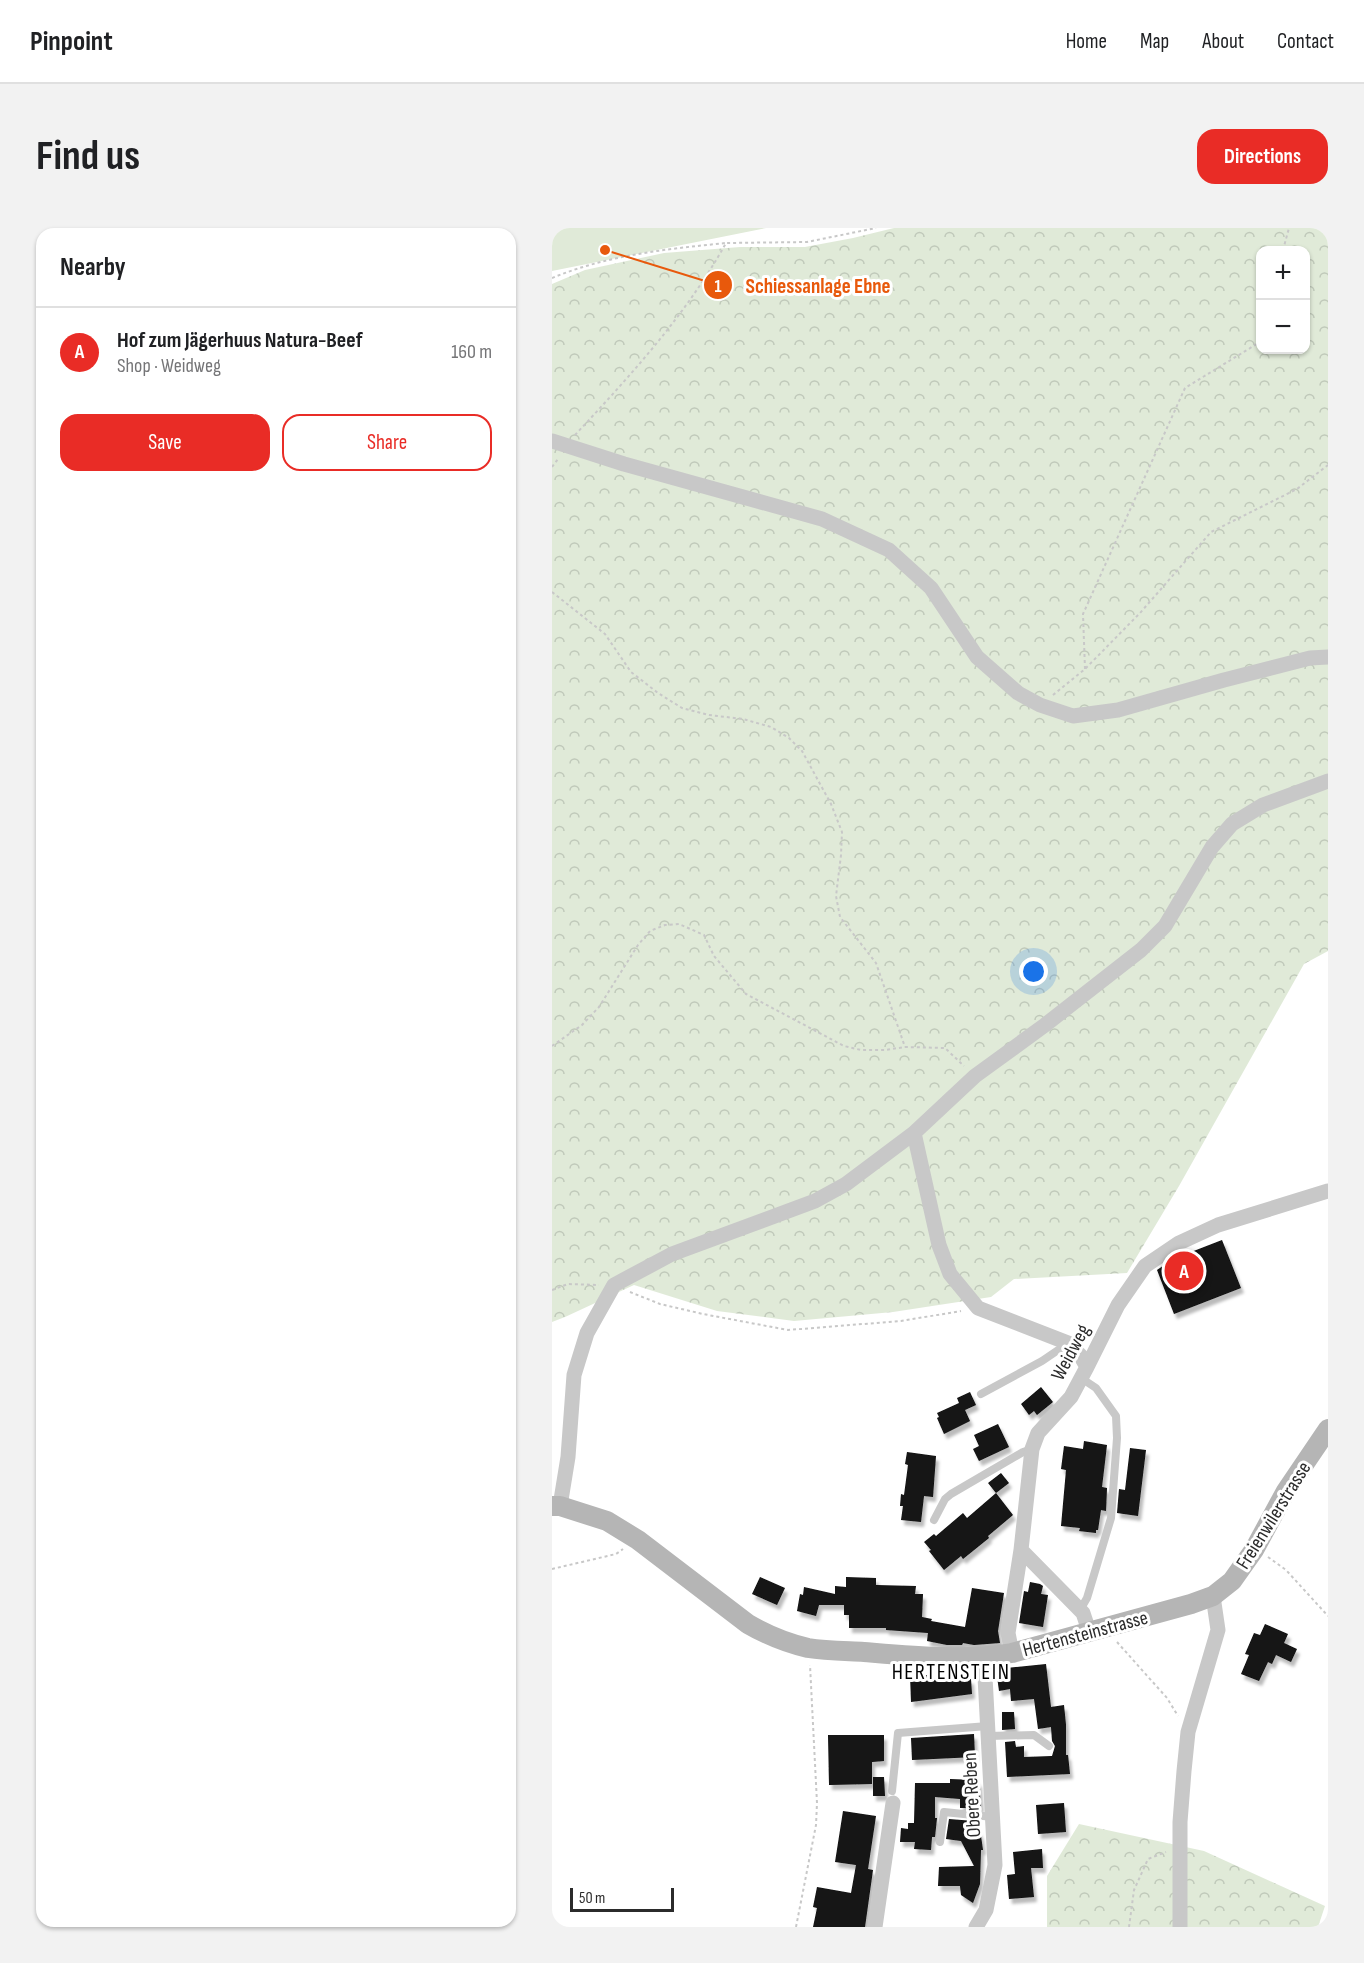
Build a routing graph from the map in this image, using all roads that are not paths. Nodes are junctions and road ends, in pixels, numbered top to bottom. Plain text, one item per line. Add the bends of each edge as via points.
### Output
1 (559, 443) edge
2 (1328, 657) edge
3 (1328, 781) edge
4 (914, 1133) junction
5 (1328, 1191) edge
6 (1068, 1343) junction
7 (1084, 1373) junction
8 (981, 1394) dead end
9 (1328, 1429) edge
10 (1032, 1449) junction
11 (556, 1506) edge
12 (934, 1520) dead end
13 (1021, 1550) junction
14 (1213, 1596) junction
15 (1080, 1610) junction
16 (1099, 1629) junction
17 (1012, 1653) junction
18 (984, 1658) junction
19 (988, 1731) junction
20 (1049, 1746) dead end
21 (893, 1797) joint
22 (993, 1817) junction
23 (940, 1842) dead end
24 (875, 1927) edge
25 (976, 1927) edge
26 (1180, 1927) edge

1 - 2 street via 822,519 889,550 931,588 977,657 1018,693 1073,716 1118,710 1310,658
3 - 4 street via 1263,805 1232,824 1212,848 1165,926 1141,950 975,1076
4 - 6 street via 939,1245 950,1274 978,1308
4 - 11 street via 846,1184 815,1201 672,1254 614,1286 587,1333 574,1376 568,1458
5 - 7 street, Weidweg via 1218,1225 1145,1266 1118,1305
6 - 7 street via 1080,1355
6 - 8 lane
7 - 10 street, Weidweg via 1071,1397 1038,1433
7 - 15 lane via 1116,1416 1117,1438 1111,1518
9 - 14 street, Freienwilerstrasse via 1286,1491 1254,1550 1232,1581
10 - 12 lane via 951,1494
10 - 13 street, Weidweg
11 - 18 street, Hertensteinstrasse via 607,1521 765,1634 810,1648
13 - 15 street
13 - 17 street, Weidweg via 1008,1632
14 - 16 street, Hertensteinstrasse
14 - 26 street via 1218,1630 1188,1732 1184,1771
15 - 16 street
16 - 17 street, Hertensteinstrasse
17 - 18 street, Hertensteinstrasse
18 - 19 street, Obere Reben
19 - 20 lane via 1034,1735
19 - 21 lane via 898,1733
19 - 22 street, Obere Reben
21 - 24 street
22 - 23 lane via 944,1812
22 - 25 street, Obere Reben via 995,1865 986,1910

